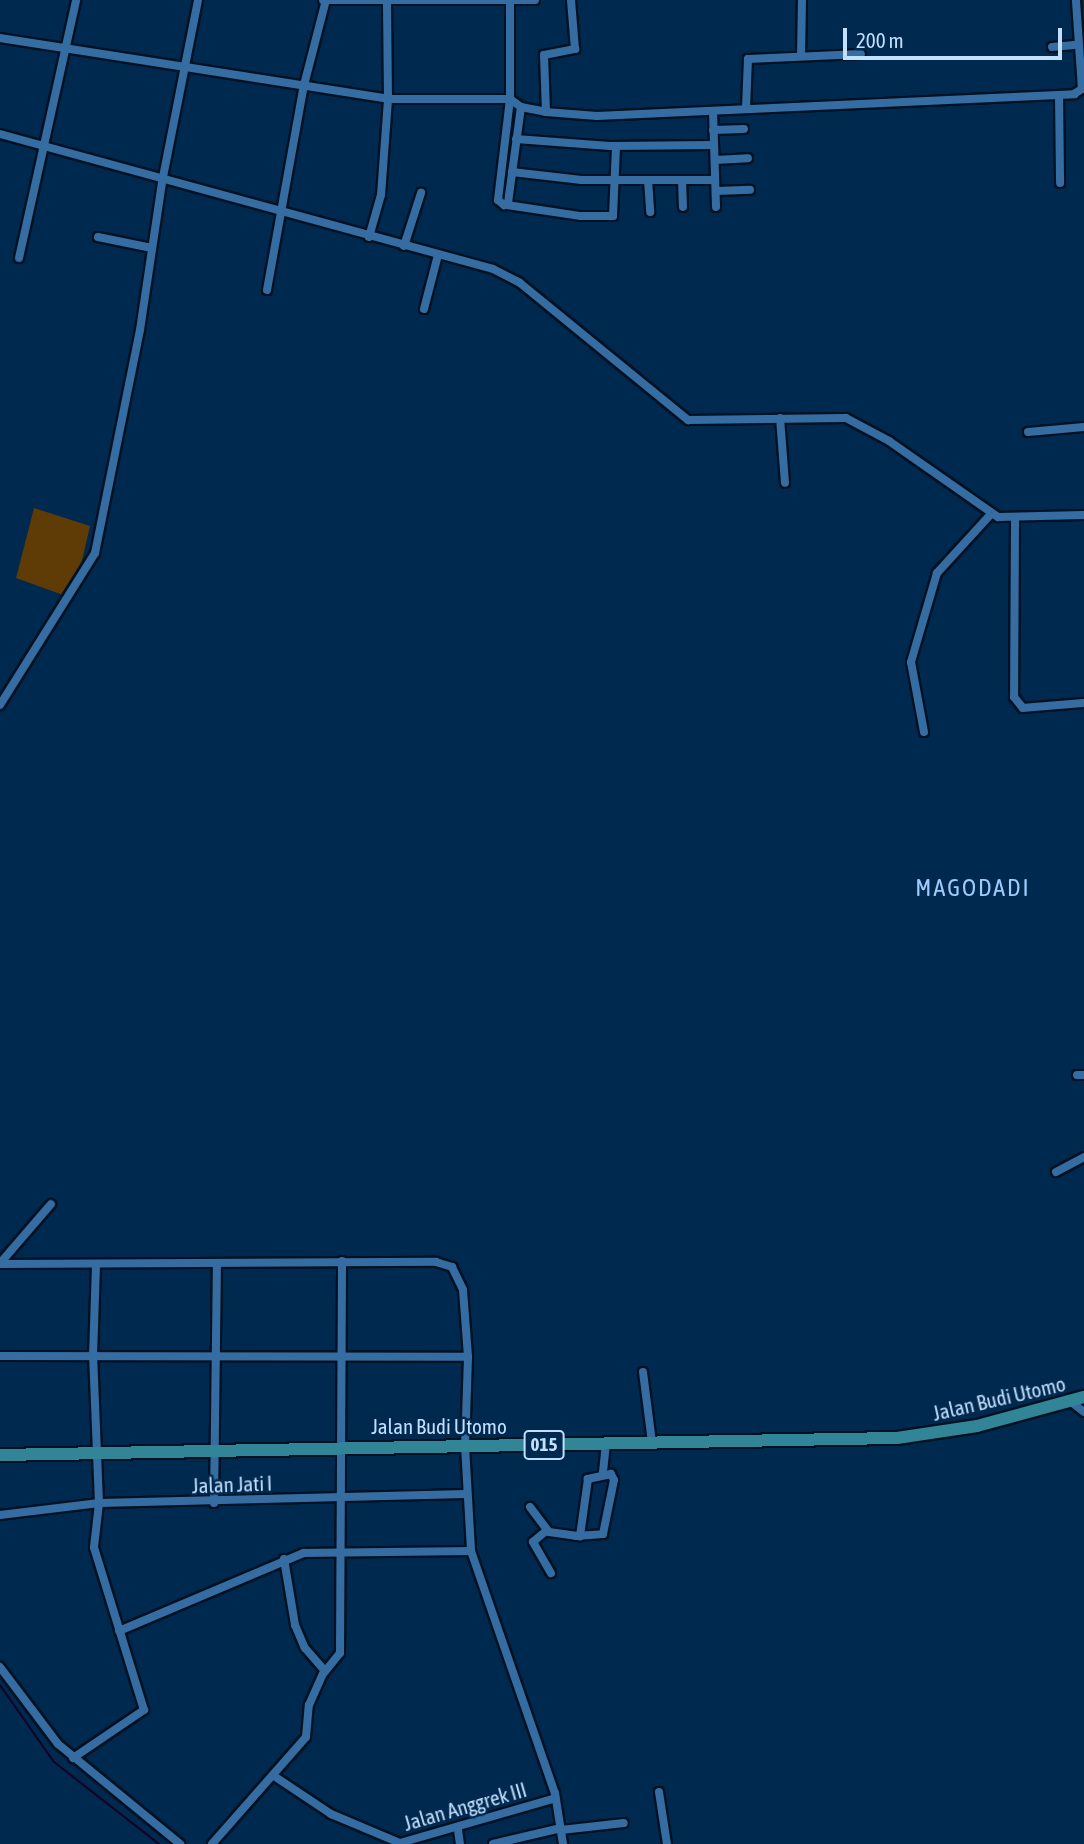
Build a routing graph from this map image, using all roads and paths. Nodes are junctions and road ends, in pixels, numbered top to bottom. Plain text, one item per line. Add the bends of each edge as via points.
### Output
1 (76, 0) edge
2 (198, 0) edge
3 (324, 0) edge
4 (336, 0) edge
5 (536, 0) edge
6 (572, 0) edge
7 (802, 0) edge
8 (1076, 0) edge
9 (467, 1) edge
10 (510, 1) edge
11 (387, 3) junction
12 (0, 38) edge
13 (66, 45) junction
14 (1077, 45) junction
15 (1052, 47) dead end
16 (861, 54) dead end
17 (801, 56) junction
18 (186, 70) junction
19 (304, 85) junction
20 (1059, 95) junction
21 (388, 99) junction
22 (510, 99) junction
23 (521, 107) junction
24 (746, 108) junction
25 (713, 111) junction
26 (546, 112) junction
27 (744, 129) dead end
28 (713, 130) junction
29 (0, 134) edge
30 (516, 139) junction
31 (714, 145) junction
32 (45, 146) junction
33 (615, 146) junction
34 (748, 158) dead end
35 (715, 160) junction
36 (512, 172) junction
37 (163, 177) junction
38 (614, 180) junction
39 (648, 180) junction
40 (682, 180) junction
41 (715, 180) junction
42 (1060, 183) dead end
43 (750, 190) dead end
44 (716, 191) junction
45 (421, 193) dead end
46 (507, 205) junction
47 (683, 207) dead end
48 (716, 207) dead end
49 (279, 212) junction
50 (650, 212) dead end
51 (98, 237) dead end
52 (369, 237) junction
53 (404, 246) junction
54 (152, 248) junction
55 (438, 255) junction
56 (19, 258) dead end
57 (267, 290) dead end
58 (424, 309) dead end
59 (780, 418) junction
60 (1084, 427) edge
61 (1028, 432) dead end
62 (785, 483) dead end
63 (991, 514) junction
64 (1084, 515) edge
65 (1015, 520) junction
66 (1084, 703) edge
67 (0, 705) edge
68 (924, 732) dead end
69 (1084, 1157) edge
70 (1056, 1172) dead end
71 (51, 1204) dead end
72 (342, 1261) junction
73 (1, 1262) edge
74 (217, 1263) junction
75 (96, 1265) junction
76 (0, 1356) edge
77 (93, 1356) junction
78 (345, 1356) junction
79 (468, 1357) junction
80 (218, 1358) junction
81 (643, 1372) dead end
82 (1084, 1397) edge
83 (1070, 1401) junction
84 (1084, 1412) edge
85 (652, 1442) junction
86 (606, 1444) junction
87 (465, 1446) junction
88 (341, 1447) junction
89 (215, 1450) junction
90 (95, 1452) junction
91 (0, 1455) edge
92 (603, 1472) junction
93 (466, 1494) junction
94 (342, 1497) junction
95 (99, 1503) junction
96 (214, 1503) junction
97 (530, 1507) dead end
98 (0, 1515) edge
99 (546, 1531) junction
100 (580, 1536) junction
101 (342, 1551) junction
102 (471, 1551) junction
103 (284, 1559) junction
104 (551, 1573) dead end
105 (119, 1631) junction
106 (0, 1667) edge
107 (325, 1671) junction
108 (73, 1758) junction
109 (274, 1776) junction
110 (659, 1792) dead end
111 (556, 1798) junction
112 (624, 1823) dead end
113 (561, 1829) junction
114 (458, 1830) junction
115 (180, 1844) edge
116 (212, 1844) edge
117 (460, 1844) edge
118 (493, 1844) edge
119 (563, 1844) edge
120 (667, 1844) edge

1 - 13 street
2 - 18 street
3 - 4 street
3 - 19 street
4 - 11 street
5 - 10 street
6 - 26 street via 575,49 544,55
7 - 17 street
8 - 14 street
9 - 10 street
9 - 11 street
10 - 22 street
11 - 21 street
12 - 13 street
13 - 18 street
13 - 32 street
14 - 15 street
14 - 20 street via 1082,89
16 - 17 street
17 - 24 street via 746,60
18 - 19 street
18 - 37 street
19 - 21 street
19 - 49 street
20 - 24 street
20 - 42 street
21 - 22 street
21 - 52 street via 381,195
22 - 23 street
22 - 46 street via 498,200
23 - 26 street
23 - 30 street
24 - 25 street
25 - 26 street via 597,116
25 - 28 street
27 - 28 street
28 - 31 street
29 - 32 street
30 - 33 street
30 - 36 street
31 - 33 street
31 - 35 street
32 - 37 street
32 - 56 street
33 - 38 street
34 - 35 street
35 - 41 street
36 - 38 street
36 - 46 street
37 - 49 street
37 - 54 street
38 - 39 street
38 - 46 street via 615,214 610,217
39 - 40 street
39 - 50 street
40 - 41 street
40 - 47 street
41 - 44 street
43 - 44 street
44 - 48 street
45 - 53 street
49 - 52 street
49 - 57 street
51 - 54 street
52 - 53 street
53 - 55 street
54 - 67 street via 95,553
55 - 58 street
55 - 59 street via 494,269 520,283 685,418
59 - 62 street
59 - 63 street via 846,418 889,441
60 - 61 street
63 - 65 street
63 - 68 street via 937,573 911,662
64 - 65 street
65 - 66 street via 1014,697 1023,708
69 - 70 street
71 - 73 street
72 - 74 street
72 - 78 street
72 - 79 street via 436,1262 452,1267 463,1290
73 - 75 street
74 - 75 street
74 - 80 street
75 - 77 street
76 - 77 street
77 - 80 street
77 - 90 street
78 - 79 street
78 - 80 street
78 - 88 street
79 - 87 street
80 - 89 street
81 - 85 street
82 - 83 main road, Jalan Budi Utomo / 015
83 - 84 street
83 - 85 main road, Jalan Budi Utomo / 015 via 977,1426 910,1436
85 - 86 main road, Jalan Budi Utomo / 015
86 - 87 main road, Jalan Budi Utomo / 015
86 - 92 street
87 - 88 main road, Jalan Budi Utomo / 015
87 - 93 street
88 - 89 main road, Jalan Budi Utomo / 015
88 - 94 street
89 - 90 main road, Jalan Budi Utomo / 015
89 - 96 street
90 - 91 main road, Jalan Budi Utomo / 015
90 - 95 street
92 - 100 street via 588,1479
92 - 100 street via 614,1480 607,1531
93 - 94 street, Jalan Jati I
93 - 102 street
94 - 96 street, Jalan Jati I
94 - 101 street
95 - 96 street, Jalan Jati I
95 - 98 street, Jalan Jati I
95 - 105 street via 95,1558
97 - 99 street
99 - 100 street
99 - 104 street via 533,1542
101 - 102 street
101 - 103 street
101 - 107 street via 340,1653
102 - 111 street
103 - 105 street
103 - 107 street via 295,1625 305,1648
105 - 108 street via 144,1710
106 - 108 street via 28,1710
107 - 109 street via 307,1709 306,1737
108 - 115 street
109 - 114 street, Jalan Anggrek III via 331,1814 400,1843
109 - 116 street
110 - 120 street
111 - 113 street
111 - 114 street, Jalan Anggrek III
112 - 113 street
113 - 118 street
113 - 119 street
114 - 117 street

